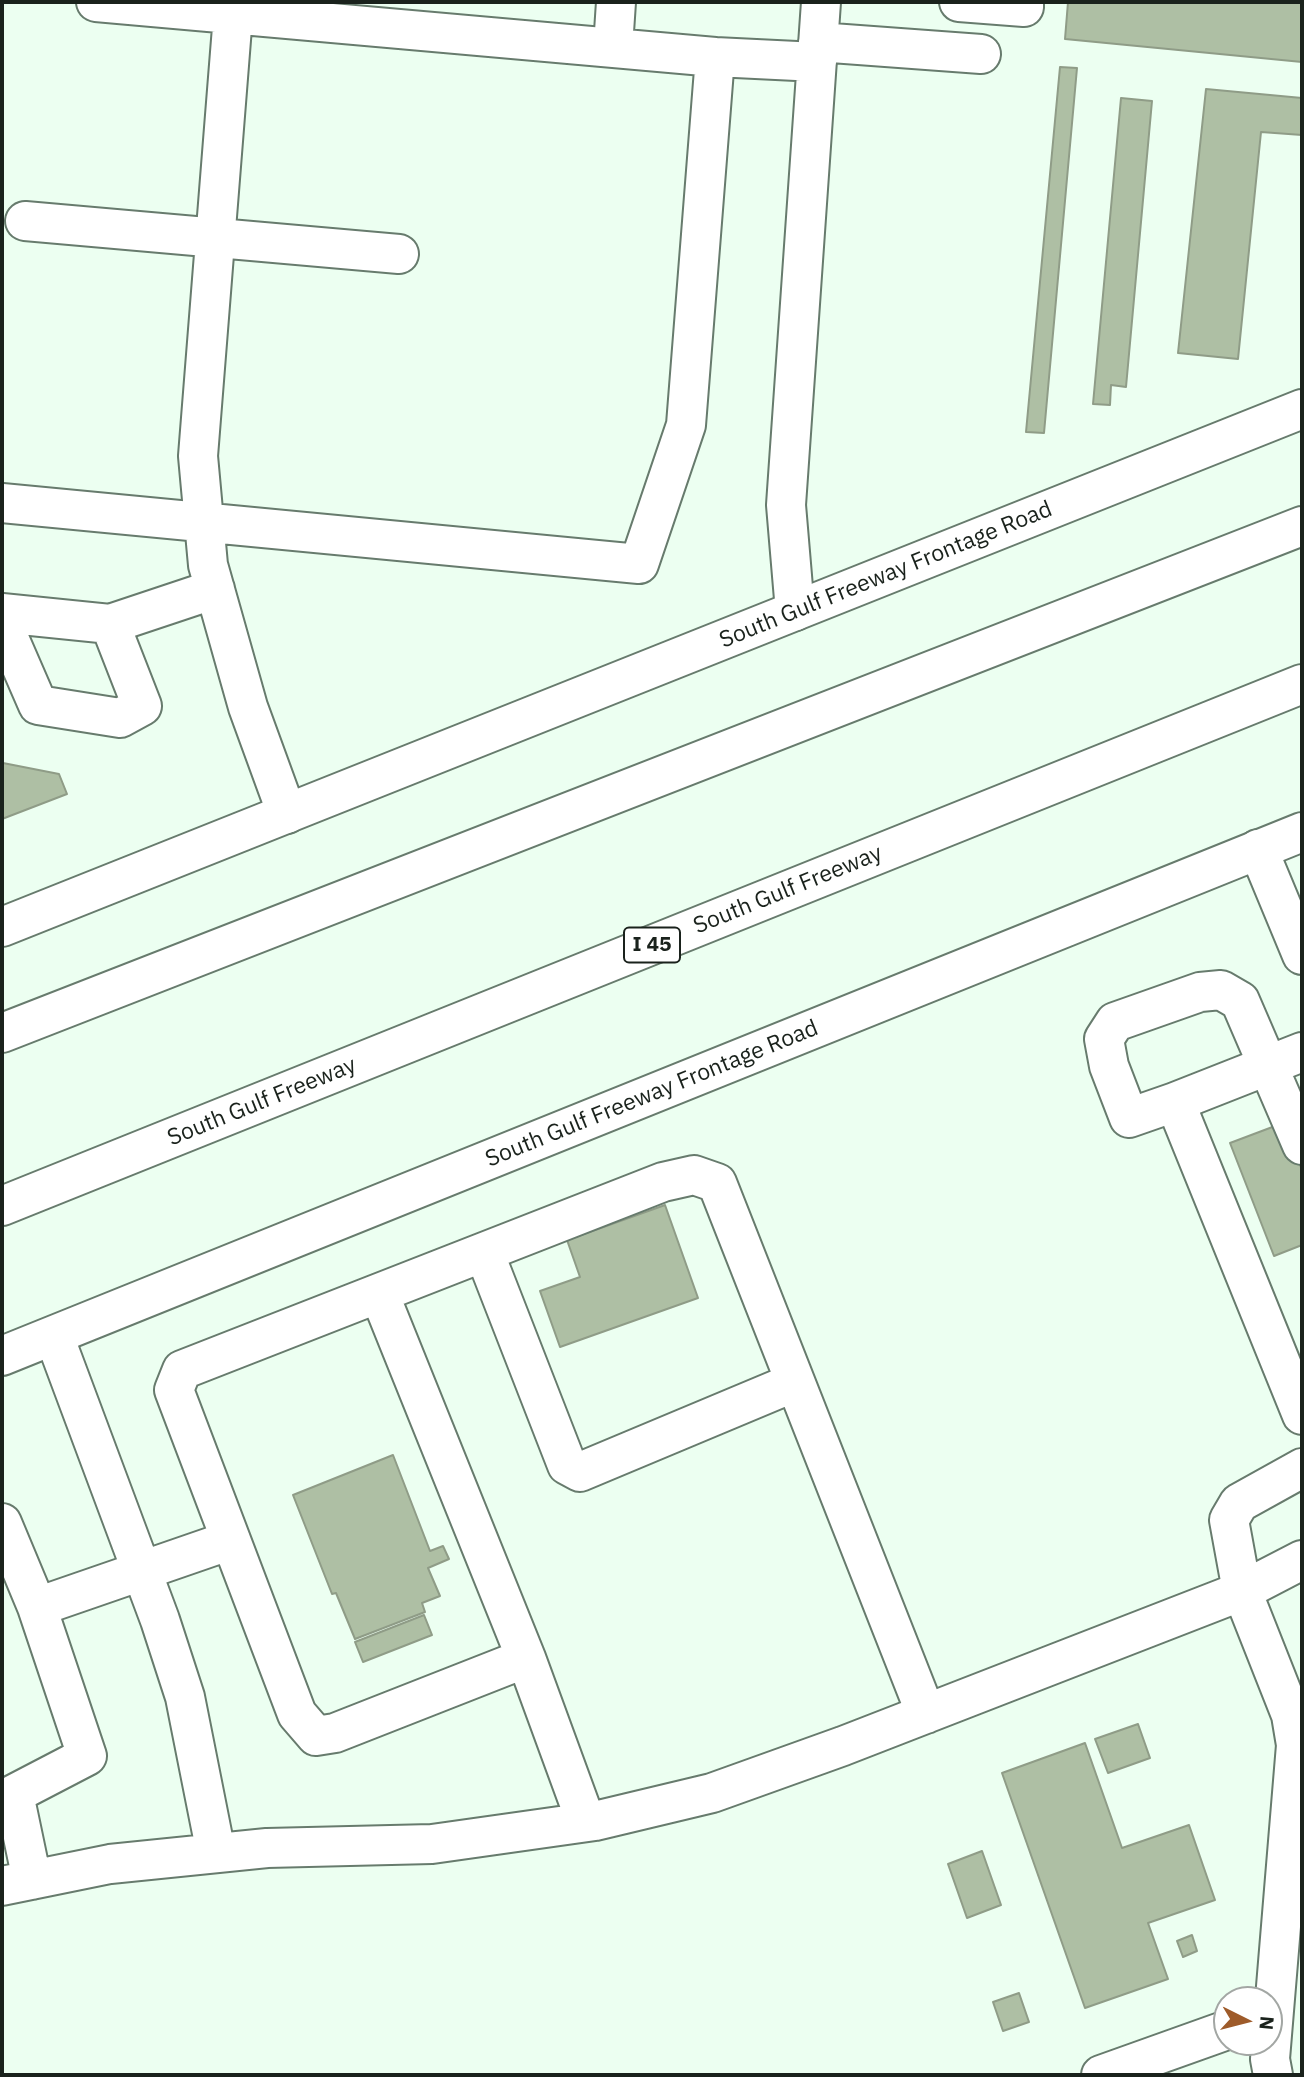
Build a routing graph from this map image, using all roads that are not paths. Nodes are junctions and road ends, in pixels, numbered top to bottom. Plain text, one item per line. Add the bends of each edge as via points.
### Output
1 (96, 2) edge
2 (616, 2) edge
3 (821, 2) edge
4 (959, 2) edge
5 (1024, 2) edge
6 (233, 7) edge
7 (613, 47) junction
8 (817, 52) junction
9 (981, 54) dead end
10 (715, 57) junction
11 (25, 221) dead end
12 (215, 237) junction
13 (400, 254) dead end
14 (1302, 409) edge
15 (2, 503) edge
16 (204, 524) junction
17 (1302, 526) edge
18 (215, 589) junction
19 (795, 611) junction
20 (2, 613) edge
21 (2, 622) edge
22 (110, 624) junction
23 (1302, 684) edge
24 (287, 814) junction
25 (1302, 832) edge
26 (1258, 849) junction
27 (2, 927) edge
28 (1302, 955) edge
29 (2, 1033) edge
30 (1302, 1052) edge
31 (1267, 1066) junction
32 (1175, 1102) junction
33 (1302, 1145) edge
34 (2, 1206) edge
35 (484, 1252) junction
36 (379, 1293) junction
37 (54, 1336) junction
38 (2, 1356) edge
39 (795, 1381) junction
40 (1302, 1415) edge
41 (1302, 1468) edge
42 (2, 1523) edge
43 (231, 1540) junction
44 (1302, 1560) edge
45 (142, 1571) junction
46 (1242, 1591) junction
47 (37, 1608) junction
48 (526, 1658) junction
49 (926, 1713) junction
50 (586, 1822) junction
51 (216, 1853) junction
52 (17, 1883) edge
53 (1274, 1986) edge
54 (1213, 2035) edge
55 (1270, 2056) edge
56 (1101, 2075) edge
57 (1273, 2075) edge

1 - 6 main road
2 - 7 main road
3 - 8 main road
4 - 5 main road via 1024,7
6 - 7 main road
6 - 12 main road
7 - 10 main road
8 - 9 main road
8 - 10 main road
8 - 19 main road via 786,505
10 - 16 main road via 686,425 639,564
11 - 12 main road
12 - 13 main road
12 - 16 main road via 198,456
14 - 19 main road, South Gulf Freeway Frontage Road
15 - 16 main road
16 - 18 main road
17 - 29 main road
18 - 22 main road
18 - 24 main road via 248,707
19 - 24 main road, South Gulf Freeway Frontage Road
20 - 22 main road
21 - 22 main road via 37,705 120,718 142,706
23 - 34 main road, South Gulf Freeway / I 45
24 - 27 main road, South Gulf Freeway Frontage Road
25 - 26 main road, South Gulf Freeway Frontage Road
26 - 28 main road
26 - 37 main road, South Gulf Freeway Frontage Road
30 - 31 main road
31 - 32 main road
31 - 32 main road via 1240,1001 1221,990 1200,992 1115,1022 1104,1039 1108,1066 1129,1118
31 - 33 main road
32 - 40 main road
35 - 36 main road
35 - 39 main road via 663,1182 694,1175 717,1183
35 - 39 main road via 567,1465 580,1472
36 - 43 main road via 182,1370 174,1390
36 - 48 main road
37 - 38 main road, South Gulf Freeway Frontage Road
37 - 45 main road
39 - 49 main road
41 - 46 main road via 1239,1503 1229,1520
42 - 47 main road
43 - 45 main road
43 - 48 main road via 297,1714 316,1736 335,1733
44 - 46 main road
45 - 47 main road
45 - 51 main road via 185,1697
46 - 49 main road
46 - 53 main road via 1291,1715 1296,1745
47 - 52 main road via 87,1756 14,1794
48 - 50 main road
49 - 50 main road via 712,1793
50 - 51 main road via 432,1844
51 - 52 main road via 110,1864
54 - 56 main road
55 - 57 main road

